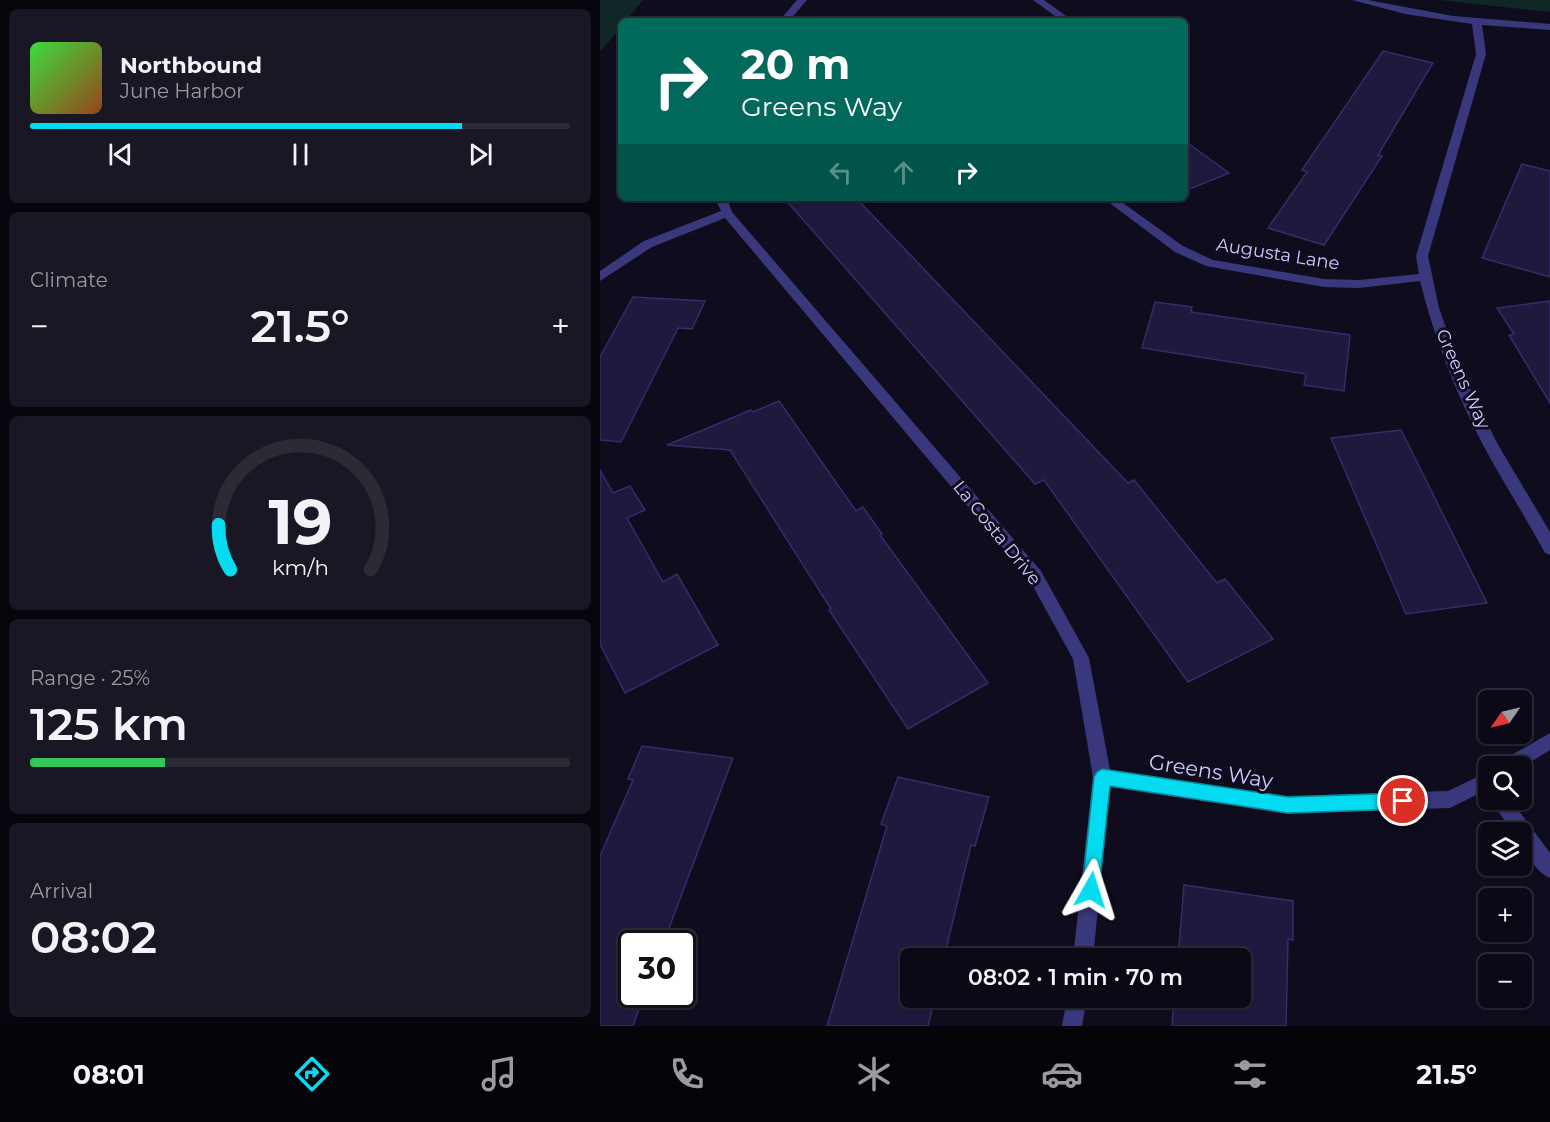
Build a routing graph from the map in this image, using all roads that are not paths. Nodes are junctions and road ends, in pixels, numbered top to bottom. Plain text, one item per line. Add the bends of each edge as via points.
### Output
1 (802, 0) edge
2 (1038, 0) edge
3 (1357, 0) edge
4 (787, 18) edge
5 (1064, 18) edge
6 (1477, 23) junction
7 (1550, 27) edge
8 (722, 201) edge
9 (1113, 201) edge
10 (726, 213) junction
11 (600, 277) edge
12 (1424, 277) junction
13 (1550, 549) edge
14 (1550, 741) edge
15 (1525, 756) edge
16 (1102, 777) junction
17 (1478, 786) edge
18 (1507, 810) edge
19 (1550, 869) edge
20 (1084, 948) edge
21 (1075, 1008) edge
22 (1072, 1026) edge

1 - 4 street
2 - 5 street
3 - 6 street via 1407,14
6 - 7 street
6 - 12 street, Greens Way via 1481,54 1422,256
8 - 10 street, La Costa Drive
9 - 12 street, Augusta Lane via 1179,249 1210,263 1324,283 1359,284
10 - 11 street via 648,244
10 - 16 street, La Costa Drive via 1035,575 1081,658
12 - 13 street, Greens Way via 1447,351 1501,464
14 - 15 street
16 - 17 street, Greens Way via 1288,805 1450,799
16 - 20 street, La Costa Drive
18 - 19 street
21 - 22 street

